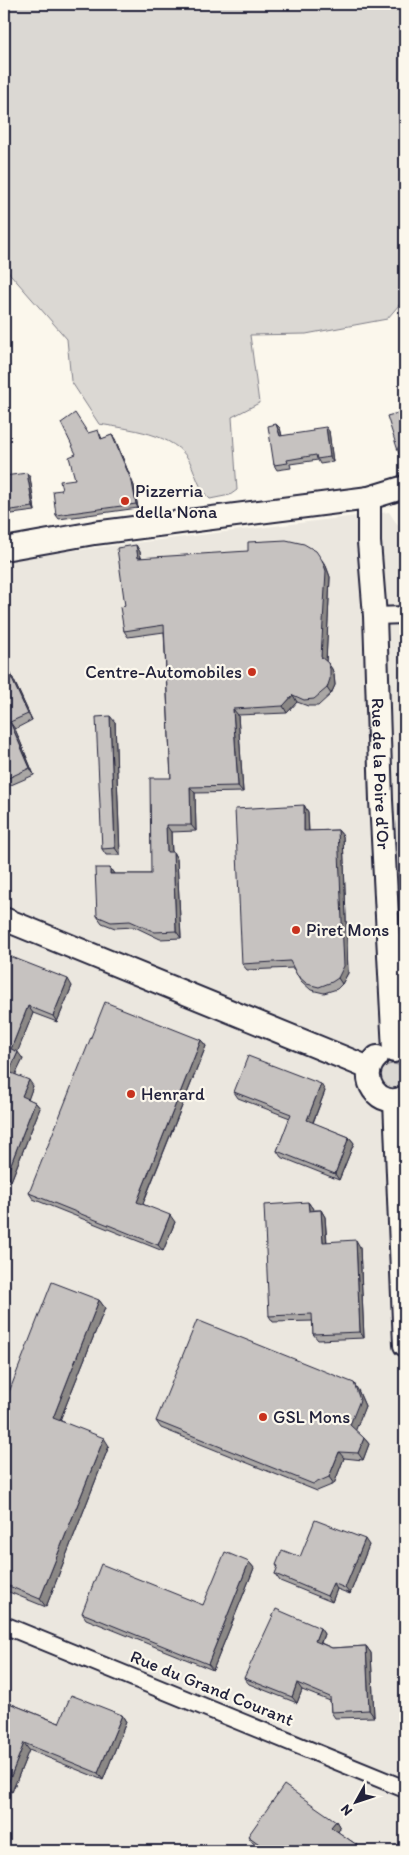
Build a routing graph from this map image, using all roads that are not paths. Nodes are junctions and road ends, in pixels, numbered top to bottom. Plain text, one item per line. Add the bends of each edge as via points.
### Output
1 (405, 487) edge
2 (368, 498) junction
3 (4, 548) edge
4 (405, 615) edge
5 (375, 616) junction
6 (4, 919) edge
7 (399, 1052) edge
8 (369, 1068) junction
9 (400, 1099) edge
10 (405, 1345) edge
11 (4, 1625) edge
12 (405, 1789) edge

1 - 2 street
2 - 3 street via 94,533
2 - 5 street, Rue de la Poire d'Or
4 - 5 street
5 - 7 street, Rue de la Poire d'Or via 381,800
6 - 8 street
7 - 8 street via 378,1055
8 - 9 street via 373,1091 387,1100
9 - 10 street
11 - 12 street, Rue du Grand Courant

